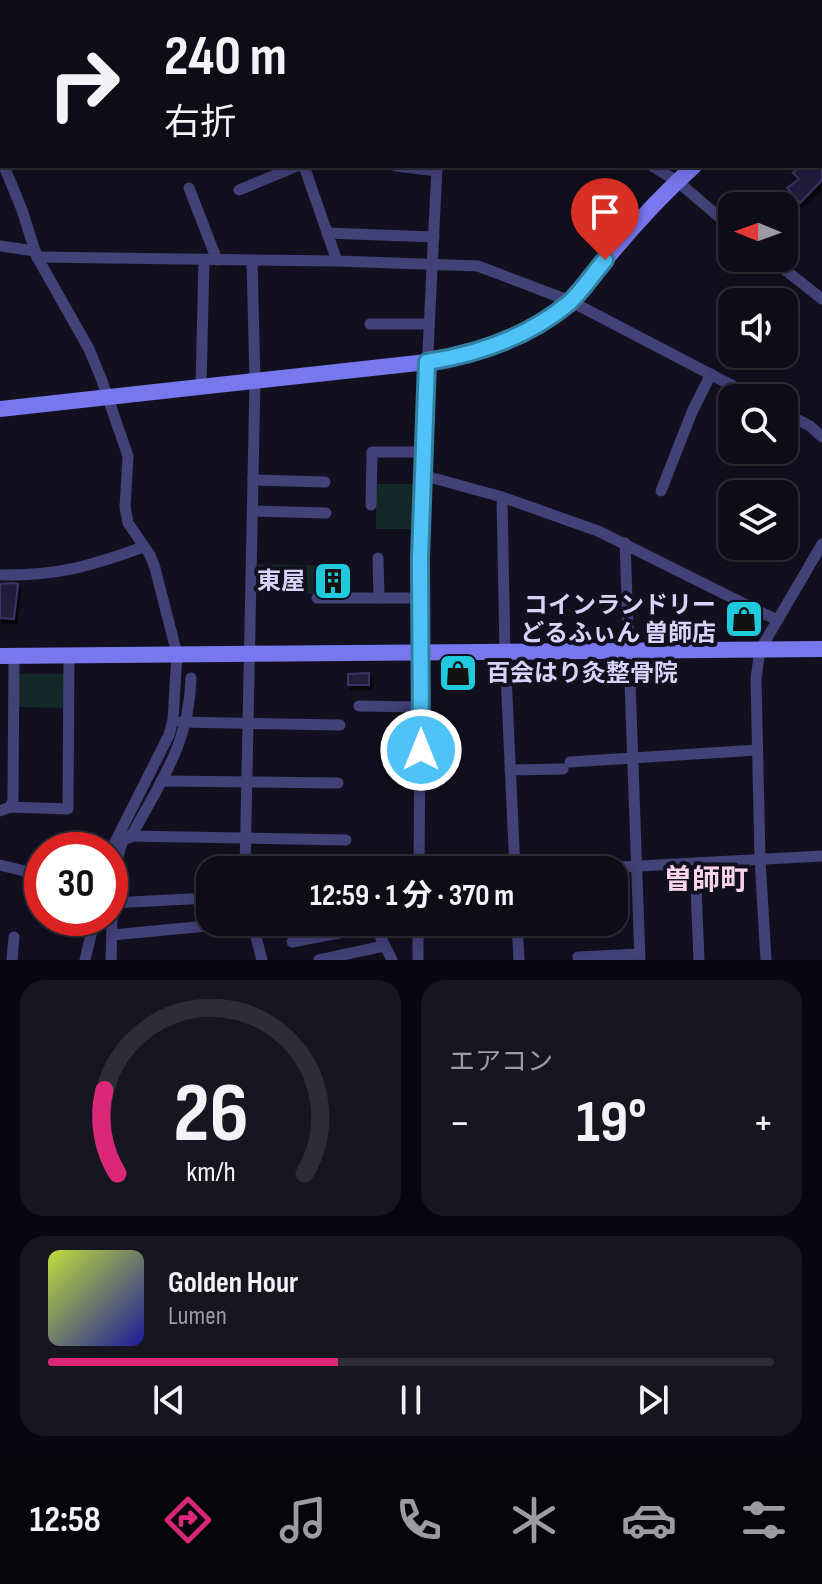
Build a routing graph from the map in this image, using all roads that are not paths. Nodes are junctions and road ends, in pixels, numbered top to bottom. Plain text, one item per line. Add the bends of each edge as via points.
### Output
1 (4, 168) edge
2 (292, 168) edge
3 (305, 168) edge
4 (655, 168) edge
5 (692, 168) edge
6 (437, 169) edge
7 (677, 181) junction
8 (189, 188) dead end
9 (239, 190) dead end
10 (718, 216) edge
11 (327, 233) junction
12 (434, 237) junction
13 (0, 246) edge
14 (36, 254) junction
15 (204, 260) junction
16 (217, 260) junction
17 (252, 260) junction
18 (337, 261) junction
19 (432, 265) junction
20 (787, 272) edge
21 (822, 281) edge
22 (811, 291) junction
23 (822, 299) edge
24 (570, 301) junction
25 (370, 324) dead end
26 (429, 324) junction
27 (427, 362) junction
28 (711, 374) junction
29 (255, 381) junction
30 (730, 384) edge
31 (201, 386) junction
32 (107, 396) junction
33 (0, 409) edge
34 (798, 420) edge
35 (822, 437) edge
36 (423, 452) junction
37 (422, 475) junction
38 (253, 480) junction
39 (325, 482) dead end
40 (661, 491) dead end
41 (502, 497) junction
42 (371, 505) dead end
43 (253, 511) junction
44 (326, 513) dead end
45 (625, 543) junction
46 (822, 545) edge
47 (143, 547) junction
48 (378, 558) dead end
49 (0, 575) edge
50 (317, 598) dead end
51 (379, 598) junction
52 (420, 598) junction
53 (777, 620) junction
54 (822, 649) edge
55 (760, 650) junction
56 (627, 651) junction
57 (421, 652) junction
58 (505, 653) junction
59 (177, 654) junction
60 (69, 655) junction
61 (250, 655) junction
62 (7, 656) edge
63 (191, 678) dead end
64 (359, 706) dead end
65 (421, 707) junction
66 (173, 720) junction
67 (187, 723) junction
68 (248, 723) junction
69 (340, 725) dead end
70 (757, 750) junction
71 (632, 758) junction
72 (510, 770) junction
73 (161, 781) junction
74 (247, 782) junction
75 (338, 783) dead end
76 (5, 809) edge
77 (127, 832) edge
78 (128, 832) edge
79 (128, 836) edge
80 (246, 839) junction
81 (346, 840) dead end
82 (245, 856) edge
83 (419, 856) edge
84 (514, 856) edge
85 (822, 856) edge
86 (760, 859) junction
87 (695, 864) junction
88 (0, 865) edge
89 (628, 868) edge
90 (635, 868) junction
91 (24, 871) edge
92 (196, 899) edge
93 (128, 902) edge
94 (196, 927) edge
95 (128, 933) edge
96 (91, 936) edge
97 (112, 936) edge
98 (254, 936) edge
99 (319, 936) edge
100 (379, 936) edge
101 (418, 936) edge
102 (518, 936) edge
103 (14, 937) dead end
104 (292, 942) dead end
105 (384, 946) junction
106 (578, 957) dead end
107 (639, 957) edge
108 (12, 960) edge
109 (85, 960) edge
110 (111, 960) edge
111 (262, 960) edge
112 (319, 960) edge
113 (392, 960) edge
114 (418, 960) edge
115 (519, 960) edge
116 (699, 960) edge
117 (766, 960) edge

1 - 14 street
2 - 9 street
3 - 11 street
4 - 7 street
5 - 7 street
6 - 12 street
7 - 10 street
7 - 24 street
8 - 16 street
11 - 12 street
11 - 18 street
12 - 19 street
13 - 14 street
14 - 15 street
14 - 32 street via 89,349
15 - 16 street
15 - 31 street
16 - 17 street
17 - 18 street
17 - 29 street
18 - 19 street
19 - 24 street via 478,266
19 - 26 street
20 - 22 street
21 - 22 street
22 - 23 street
24 - 27 street via 532,328 491,347
24 - 28 street
25 - 26 street
26 - 27 street
27 - 29 street
27 - 36 street
28 - 30 street
28 - 40 street
29 - 31 street
29 - 38 street
31 - 32 street
32 - 33 street
32 - 47 street via 128,456 128,523
34 - 35 street
36 - 37 street
36 - 42 street via 372,452
37 - 41 street
37 - 52 street
38 - 39 street
38 - 43 street
41 - 45 street
41 - 58 street
43 - 44 street
43 - 61 street
45 - 53 street
45 - 56 street
46 - 53 street
47 - 49 street via 87,568
47 - 59 street via 155,568
48 - 51 street
50 - 51 street
51 - 52 street
52 - 57 street
53 - 55 street
54 - 55 street
55 - 56 street
55 - 70 street
56 - 58 street
56 - 71 street
57 - 58 street
57 - 61 street
57 - 65 street
58 - 72 street
59 - 60 street
59 - 61 street
59 - 66 street
60 - 62 street
60 - 76 street via 68,809
61 - 68 street
62 - 76 street via 13,801
63 - 67 street
64 - 65 street
65 - 83 street
66 - 67 street
66 - 77 street
67 - 68 street
67 - 73 street
68 - 69 street
68 - 74 street
70 - 71 street
70 - 86 street
71 - 72 street
71 - 90 street
72 - 84 street
73 - 74 street
73 - 78 street
74 - 75 street
74 - 80 street
79 - 80 street
80 - 81 street
80 - 82 street
85 - 86 street
86 - 87 street
86 - 117 street
87 - 90 street
87 - 116 street
88 - 91 street
89 - 90 street
90 - 107 street
92 - 93 street
94 - 95 street
96 - 109 street
97 - 110 street
98 - 111 street
99 - 104 street
100 - 105 street
101 - 114 street
102 - 115 street
103 - 108 street
105 - 112 street
105 - 113 street
106 - 107 street

